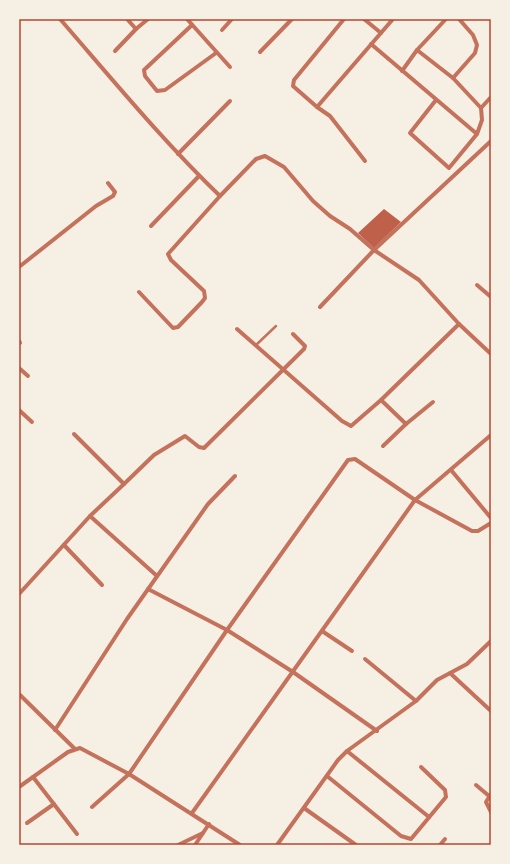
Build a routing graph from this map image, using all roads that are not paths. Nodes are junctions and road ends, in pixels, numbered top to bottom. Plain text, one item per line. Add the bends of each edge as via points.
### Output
1 (60, 19) edge
2 (127, 19) edge
3 (148, 19) edge
4 (187, 19) edge
5 (232, 19) edge
6 (292, 19) edge
7 (344, 19) edge
8 (364, 19) edge
9 (393, 19) edge
10 (446, 19) edge
11 (459, 19) edge
12 (192, 25) junction
13 (136, 29) junction
14 (222, 30) dead end
15 (381, 33) junction
16 (371, 44) junction
17 (417, 50) junction
18 (115, 51) dead end
19 (260, 52) dead end
20 (216, 53) junction
21 (230, 68) dead end
22 (402, 71) junction
23 (453, 78) junction
24 (491, 97) edge
25 (436, 100) junction
26 (230, 101) dead end
27 (317, 107) junction
28 (481, 108) junction
29 (475, 135) junction
30 (491, 141) edge
31 (178, 154) junction
32 (366, 161) dead end
33 (199, 176) junction
34 (108, 183) dead end
35 (220, 196) junction
36 (151, 226) dead end
37 (374, 250) junction
38 (19, 267) edge
39 (477, 285) dead end
40 (139, 292) dead end
41 (491, 297) edge
42 (320, 307) dead end
43 (459, 324) junction
44 (276, 326) dead end
45 (237, 329) dead end
46 (293, 334) dead end
47 (255, 345) junction
48 (491, 354) edge
49 (19, 368) edge
50 (284, 370) junction
51 (28, 376) dead end
52 (381, 400) junction
53 (433, 402) dead end
54 (19, 410) edge
55 (32, 422) dead end
56 (406, 424) junction
57 (74, 434) dead end
58 (491, 435) edge
59 (383, 446) dead end
60 (451, 470) junction
61 (236, 476) dead end
62 (124, 484) junction
63 (415, 500) junction
64 (90, 516) junction
65 (491, 518) edge
66 (491, 523) edge
67 (64, 545) junction
68 (157, 576) junction
69 (102, 585) dead end
70 (148, 589) junction
71 (19, 594) edge
72 (227, 630) junction
73 (322, 631) junction
74 (491, 641) edge
75 (352, 651) dead end
76 (365, 659) dead end
77 (293, 672) junction
78 (450, 673) junction
79 (19, 694) edge
80 (416, 701) junction
81 (491, 711) edge
82 (55, 730) junction
83 (377, 731) junction
84 (75, 749) junction
85 (347, 751) junction
86 (420, 767) dead end
87 (129, 774) junction
88 (328, 776) junction
89 (33, 777) junction
90 (476, 785) dead end
91 (19, 787) edge
92 (490, 795) edge
93 (54, 804) junction
94 (92, 807) dead end
95 (304, 808) junction
96 (491, 812) edge
97 (192, 813) junction
98 (429, 817) junction
99 (27, 823) dead end
100 (209, 824) junction
101 (202, 833) junction
102 (77, 834) dead end
103 (444, 839) dead end
104 (178, 845) edge
105 (195, 845) edge
106 (240, 845) edge
107 (278, 845) edge
108 (356, 845) edge
109 (440, 845) edge

1 - 31 street
2 - 13 street
3 - 13 street
4 - 12 street
5 - 14 street
6 - 19 street
7 - 27 street via 293,83 294,88
8 - 15 street
9 - 15 street
10 - 17 street
11 - 23 street via 473,35 477,45 475,53
12 - 20 street
12 - 20 street via 144,70 145,76 157,91 165,90
13 - 18 street
15 - 16 street
16 - 22 street
16 - 27 street
17 - 22 street
17 - 23 street
20 - 21 street
22 - 25 street
23 - 28 street
24 - 28 street
25 - 29 street
25 - 29 street via 410,131 411,136 449,168
26 - 31 street
27 - 32 street via 330,116
28 - 29 street via 482,120
30 - 37 street
31 - 33 street
33 - 35 street
33 - 36 street
34 - 38 street via 115,192 112,196
35 - 37 street via 256,158 265,156 284,167 313,201
35 - 40 street via 168,254 171,260 204,291 205,298 202,302 178,327 173,328
37 - 42 street
37 - 43 street via 419,280
39 - 41 street
43 - 48 street
43 - 52 street
44 - 47 lane
45 - 47 street
46 - 50 street via 305,348
47 - 50 street
49 - 51 street
50 - 52 street via 349,426
50 - 62 street via 204,448 185,436 180,437 154,455
52 - 56 street
53 - 56 street
54 - 55 street
56 - 59 street
57 - 62 street
58 - 60 street
60 - 63 street
60 - 65 street
61 - 68 street via 208,504
62 - 64 street
63 - 66 street via 476,532
63 - 72 street via 355,459 348,460
63 - 73 street
64 - 67 street
64 - 68 street
67 - 69 street
67 - 71 street
68 - 70 street
70 - 72 street
70 - 82 street
72 - 77 street
72 - 87 street
73 - 75 street
73 - 77 street
74 - 78 street via 467,664
76 - 80 street
77 - 83 street
77 - 97 street
78 - 80 street via 432,685
78 - 81 street
79 - 82 street
80 - 83 street
82 - 84 street
83 - 85 street
84 - 87 street via 85,750
84 - 89 street
85 - 88 street
85 - 98 street
86 - 98 street via 446,793 446,797
87 - 94 street
87 - 97 street
88 - 95 street
88 - 98 street via 405,838 411,839
89 - 91 street
89 - 93 street
90 - 92 street
92 - 96 street via 486,802
93 - 99 street
93 - 102 street
95 - 107 street
95 - 108 street
97 - 100 street
100 - 101 street
100 - 106 street
101 - 104 street
101 - 105 street
103 - 109 street

